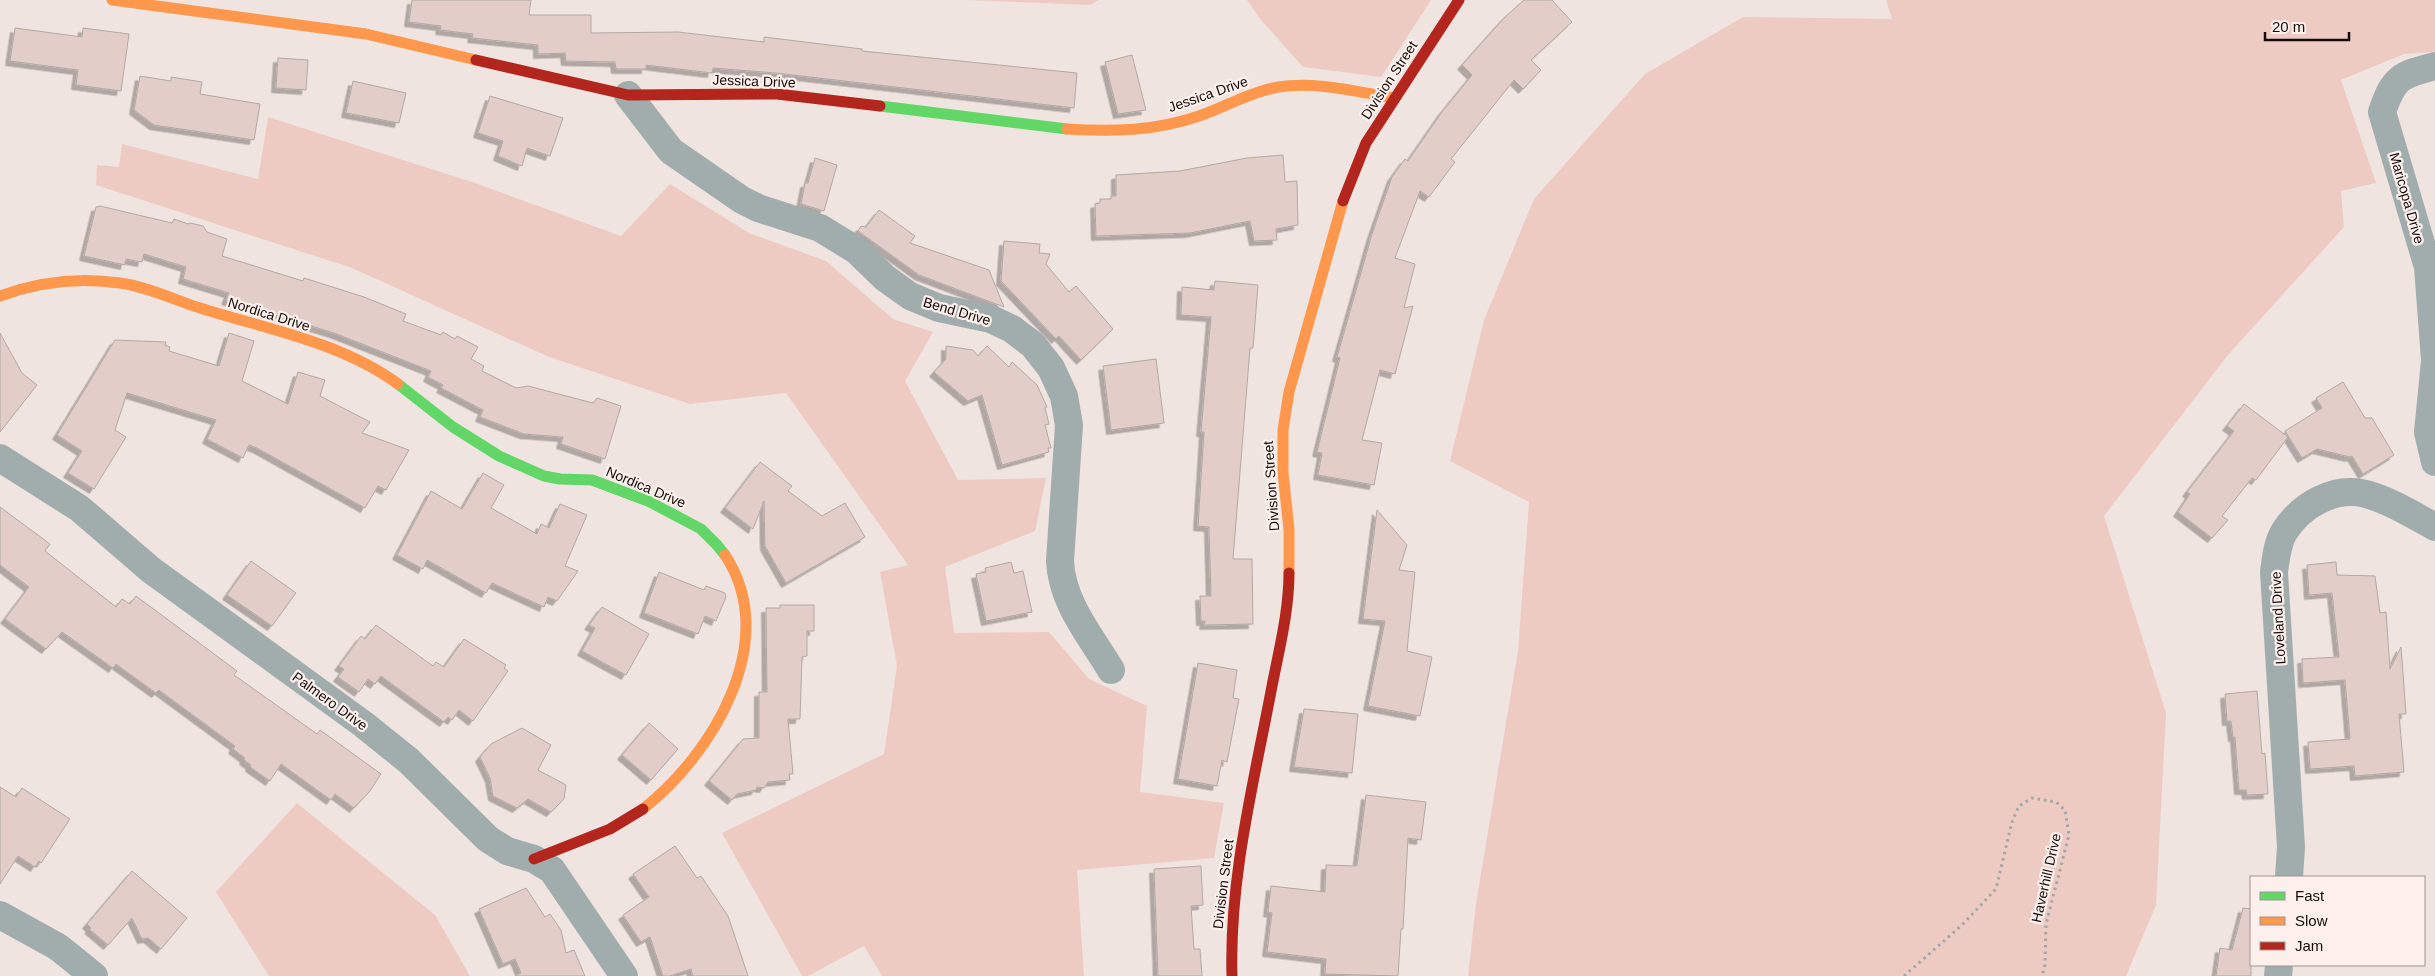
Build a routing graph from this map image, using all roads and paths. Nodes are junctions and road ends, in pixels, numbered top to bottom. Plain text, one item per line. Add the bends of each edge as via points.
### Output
1 (112, 0) edge
2 (1460, 0) edge
3 (2435, 66) edge
4 (628, 95) junction
5 (1394, 98) junction
6 (0, 296) edge
7 (2435, 361) edge
8 (0, 458) edge
9 (2435, 462) edge
10 (2435, 527) edge
11 (1111, 670) dead end
12 (534, 859) junction
13 (2289, 876) edge
14 (0, 915) edge
15 (94, 976) edge
16 (624, 976) edge
17 (1232, 976) edge
18 (1904, 976) edge
19 (2042, 976) edge

1 - 4 street, Jessica Drive via 366,34
2 - 5 street, Division Street
3 - 7 street, Maricopa Drive via 2405,74 2390,89 2382,112 2428,267
4 - 5 street, Jessica Drive via 777,94 1104,132 1152,128 1198,116 1277,87 1312,85
4 - 11 street, Bend Drive via 671,151 742,200 820,228 856,250 885,278 910,296 939,308 991,319 1012,329 1033,345 1055,375 1064,396 1069,425 1061,580 1067,599
5 - 17 street, Division Street via 1366,143 1346,190 1289,392 1283,439 1289,578 1236,876
6 - 12 street, Nordica Drive via 52,281 88,279 122,284 326,348 366,364 398,383 492,453 558,479 606,483 700,528 719,546 733,568 742,597 746,631 742,663 733,694 718,722 664,790 636,814 607,832
7 - 9 street, Maricopa Drive via 2428,432
8 - 12 street, Palmero Drive via 79,508 151,570 409,760 488,840 506,851
10 - 13 street, Loveland Drive via 2386,501 2364,494 2341,493 2318,500 2298,513 2276,551 2274,572 2291,847
12 - 16 street, Palmero Drive via 552,870
14 - 15 street via 58,947
18 - 19 path, Haverhill Drive via 1962,925 1996,889 2012,822 2019,806 2032,798 2056,802 2065,810 2069,835 2046,924

